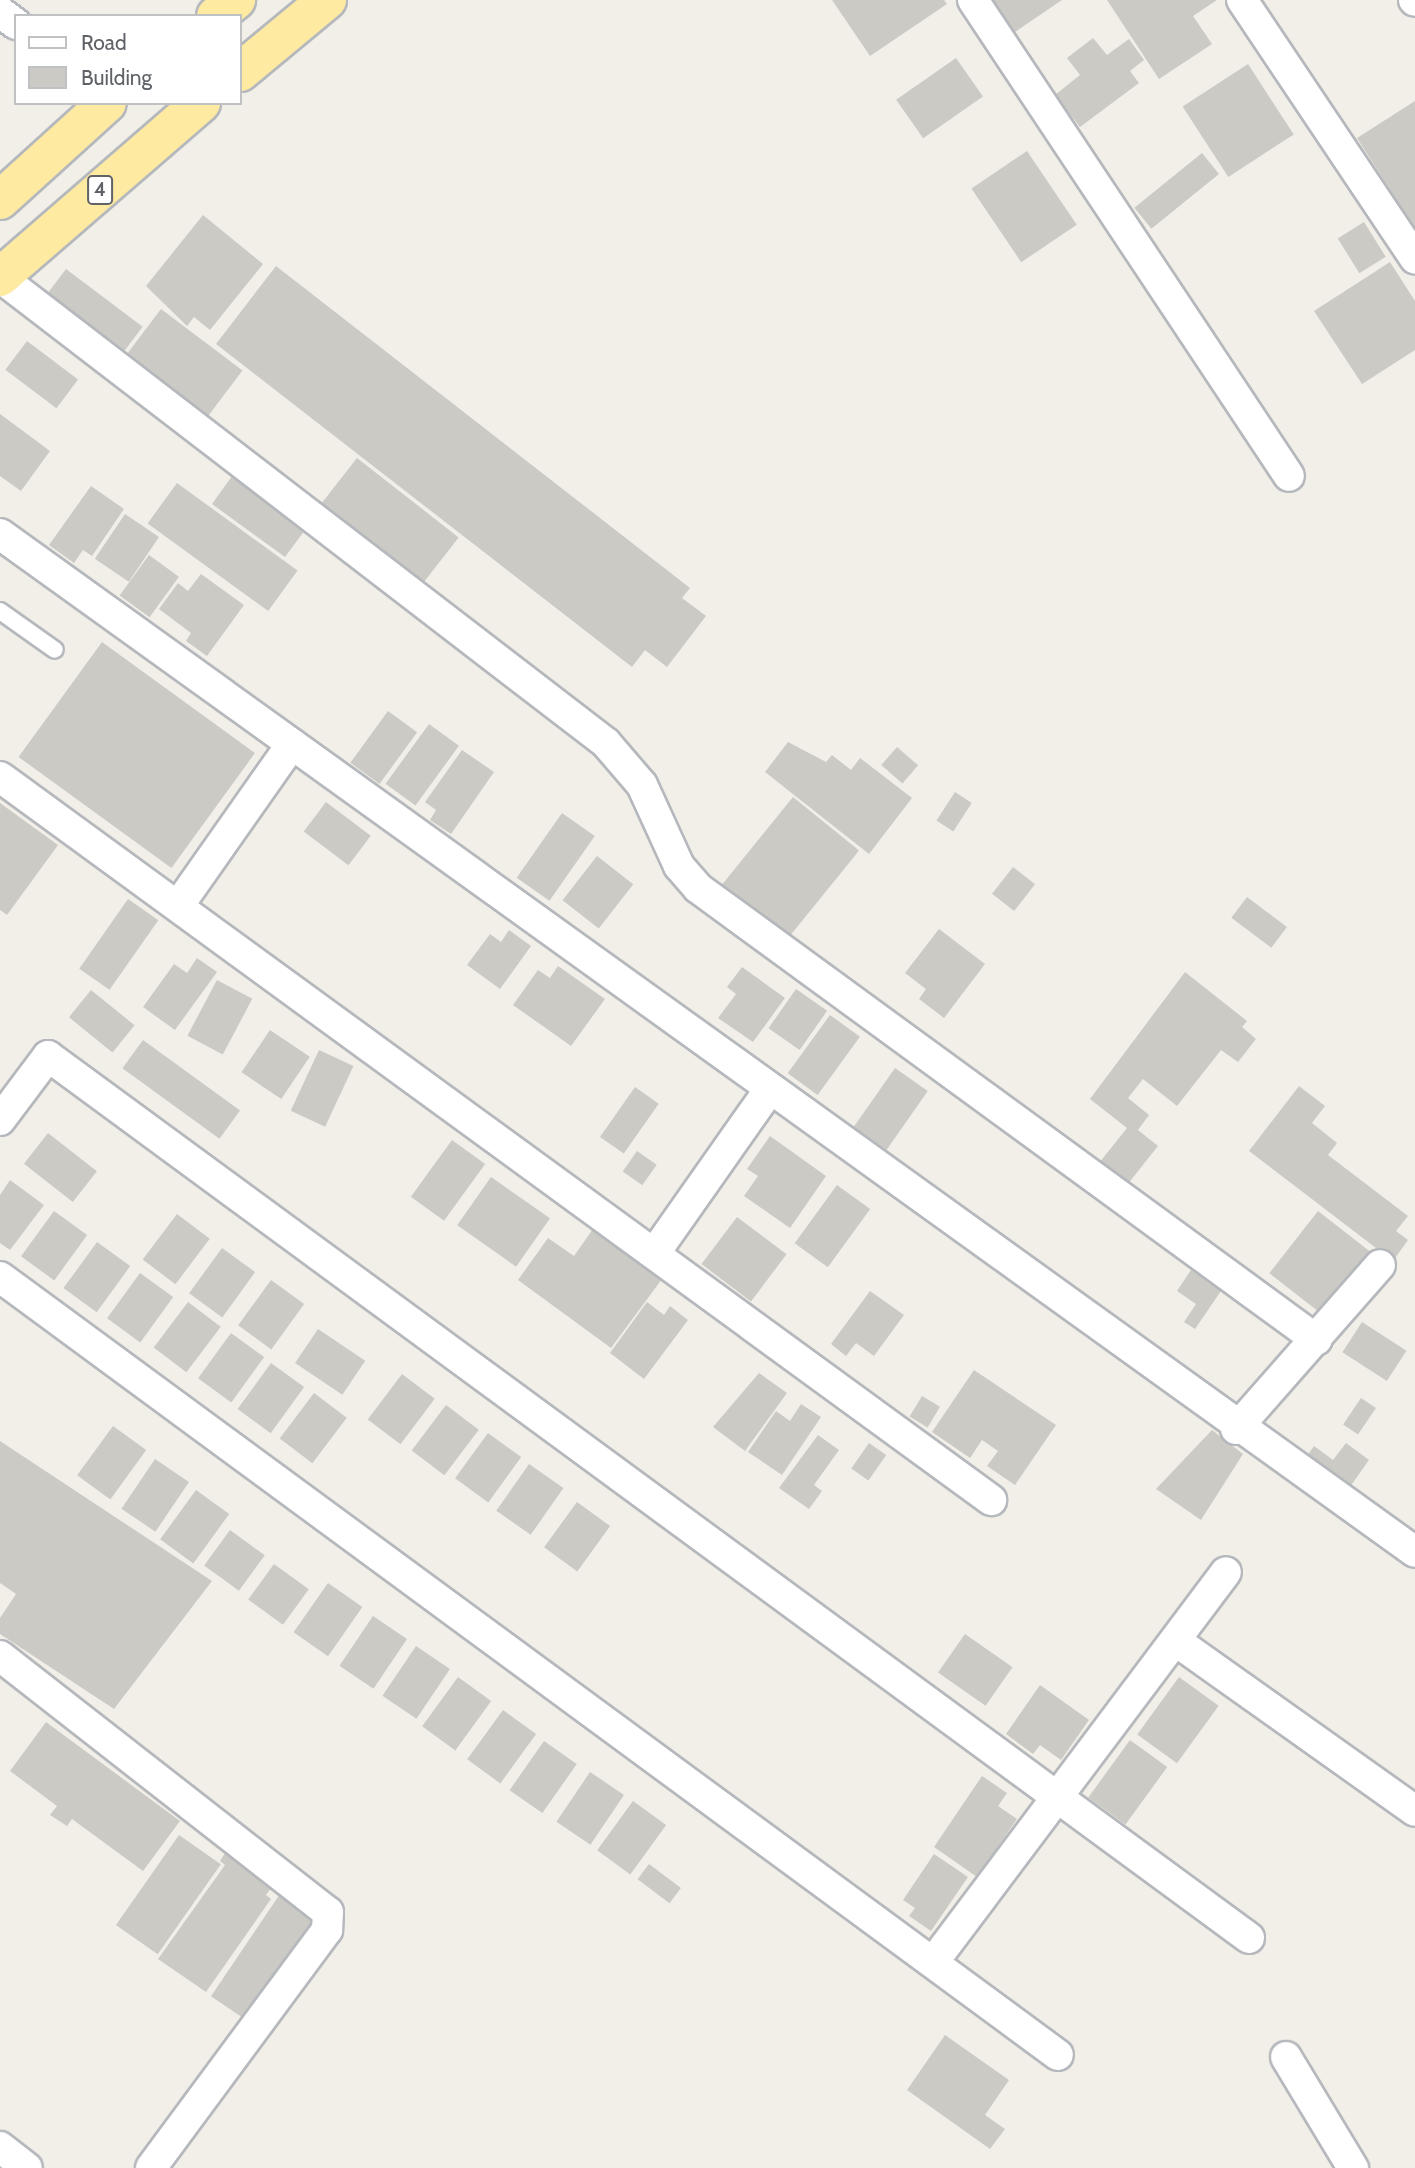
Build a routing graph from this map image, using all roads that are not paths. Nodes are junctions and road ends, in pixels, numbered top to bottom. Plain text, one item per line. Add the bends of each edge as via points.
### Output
1 (236, 0) edge
2 (327, 0) edge
3 (973, 0) edge
4 (1242, 0) edge
5 (218, 14) edge
6 (242, 70) edge
7 (105, 105) edge
8 (199, 105) edge
9 (0, 201) edge
10 (1415, 258) edge
11 (0, 277) edge
12 (1289, 477) dead end
13 (0, 534) edge
14 (0, 611) edge
15 (55, 650) dead end
16 (292, 744) junction
17 (0, 777) edge
18 (178, 906) junction
19 (770, 1089) junction
20 (0, 1119) edge
21 (656, 1251) junction
22 (1380, 1265) dead end
23 (0, 1277) edge
24 (1317, 1340) junction
25 (1237, 1429) junction
26 (991, 1500) dead end
27 (1415, 1552) edge
28 (1226, 1572) dead end
29 (1176, 1641) junction
30 (0, 1656) edge
31 (1054, 1798) junction
32 (1415, 1811) edge
33 (1249, 1938) dead end
34 (934, 1961) junction
35 (1058, 2055) dead end
36 (1286, 2057) dead end
37 (0, 2147) edge
38 (27, 2168) edge
39 (151, 2168) edge
40 (1353, 2168) edge

1 - 5 highway
2 - 6 highway
3 - 12 street
4 - 10 street
7 - 9 highway
8 - 11 highway, 4
11 - 24 street via 606,743 642,785 680,866 698,888
13 - 16 street
14 - 15 lane
16 - 18 street
16 - 19 street
17 - 18 street
18 - 21 street
19 - 21 street
19 - 25 street
20 - 31 street via 48,1056
21 - 26 street
22 - 24 street
23 - 34 street
24 - 25 street
25 - 27 street
28 - 29 street
29 - 31 street
29 - 32 street
30 - 39 street via 328,1912 327,1930
31 - 33 street
31 - 34 street
34 - 35 street
36 - 40 street
37 - 38 street

